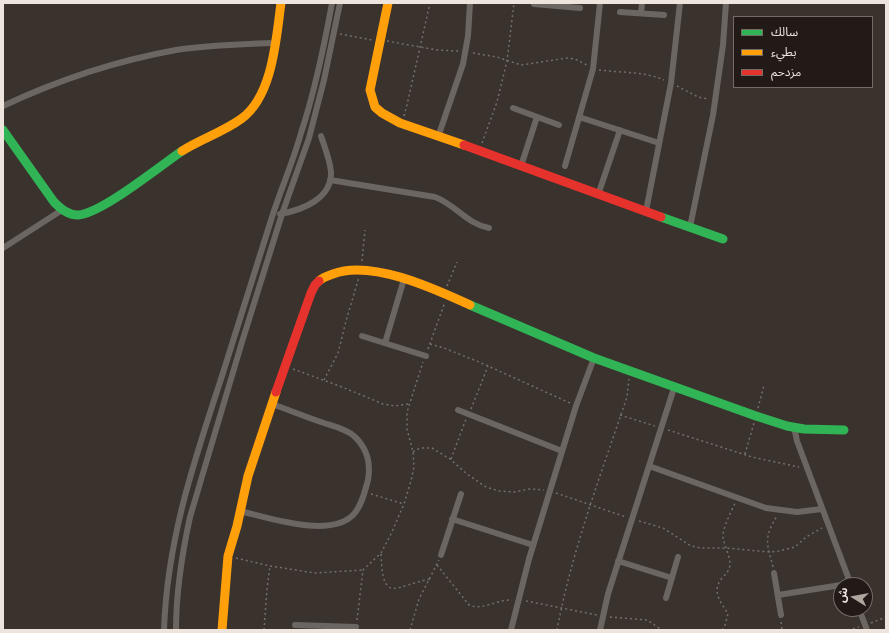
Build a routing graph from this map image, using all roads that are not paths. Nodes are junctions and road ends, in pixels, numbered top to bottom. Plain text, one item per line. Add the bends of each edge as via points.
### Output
1 (281, 3) edge
2 (332, 3) edge
3 (340, 3) edge
4 (388, 3) edge
5 (470, 3) edge
6 (600, 3) edge
7 (642, 3) edge
8 (680, 3) edge
9 (726, 3) edge
10 (534, 4) edge
11 (556, 4) edge
12 (580, 8) dead end
13 (620, 12) dead end
14 (641, 13) junction
15 (664, 15) dead end
16 (275, 43) junction
17 (3, 106) edge
18 (513, 108) dead end
19 (579, 116) junction
20 (537, 117) junction
21 (559, 125) dead end
22 (3, 130) edge
23 (620, 130) junction
24 (321, 136) dead end
25 (438, 137) junction
26 (659, 143) junction
27 (521, 166) junction
28 (565, 166) dead end
29 (330, 180) junction
30 (598, 195) junction
31 (62, 210) junction
32 (646, 211) junction
33 (282, 214) junction
34 (273, 215) junction
35 (690, 227) junction
36 (489, 228) dead end
37 (723, 239) dead end
38 (3, 248) edge
39 (404, 279) junction
40 (362, 336) dead end
41 (385, 343) junction
42 (426, 356) road end
43 (594, 358) junction
44 (674, 388) junction
45 (272, 404) junction
46 (458, 410) dead end
47 (794, 427) junction
48 (844, 430) dead end
49 (562, 451) junction
50 (649, 466) junction
51 (461, 494) dead end
52 (822, 509) junction
53 (240, 511) junction
54 (452, 519) junction
55 (533, 545) junction
56 (441, 555) road end
57 (678, 557) dead end
58 (618, 561) junction
59 (774, 573) road end
60 (847, 577) edge
61 (672, 578) junction
62 (833, 586) edge
63 (778, 595) junction
64 (666, 598) dead end
65 (781, 615) road end
66 (863, 617) edge
67 (295, 625) dead end
68 (311, 628) edge
69 (356, 628) road end
70 (164, 630) edge
71 (176, 630) edge
72 (222, 630) edge
73 (511, 630) edge
74 (600, 630) edge
75 (867, 630) edge

1 - 16 street
2 - 34 street via 309,107
3 - 33 street via 311,131
4 - 25 street via 371,86 372,99 382,113 400,123
5 - 25 street via 466,52
6 - 19 street via 593,69
7 - 14 street
8 - 26 street via 671,83
9 - 35 street via 723,45 710,136
10 - 11 street
11 - 12 street
13 - 14 street
14 - 15 street
16 - 17 street via 226,44 128,60 81,74
16 - 31 street via 263,90 248,114 187,149 95,210 84,215 73,215
18 - 20 street
19 - 23 street
19 - 28 street
20 - 21 street
20 - 27 street
22 - 31 street
23 - 26 street
23 - 30 street
24 - 29 street via 330,168
25 - 27 street
26 - 32 street
27 - 30 street
29 - 33 street via 320,198 311,205
29 - 36 street via 435,197 445,201 474,224
30 - 32 street
31 - 38 street
32 - 35 street
33 - 34 street
33 - 71 street via 190,517 179,583
34 - 70 street via 185,493 171,559
35 - 37 street
39 - 41 street
39 - 43 street via 446,294
39 - 45 street via 361,269 340,271 322,278 311,293
40 - 41 street
41 - 42 street
43 - 44 street
43 - 49 street
44 - 47 street
44 - 50 street
45 - 53 street via 256,450
45 - 53 street via 353,435 367,454 369,465 365,492 355,513 346,521 321,527
46 - 49 street
47 - 48 street
47 - 52 street via 796,441
49 - 55 street
50 - 52 street via 766,508 797,512
50 - 58 street
51 - 54 street
52 - 60 street
53 - 72 street via 228,556
54 - 55 street
54 - 56 street
55 - 73 street
57 - 61 street
58 - 61 street
58 - 74 street
59 - 63 street
61 - 64 street
62 - 63 street
63 - 65 street
66 - 75 street
67 - 68 street
68 - 69 street

